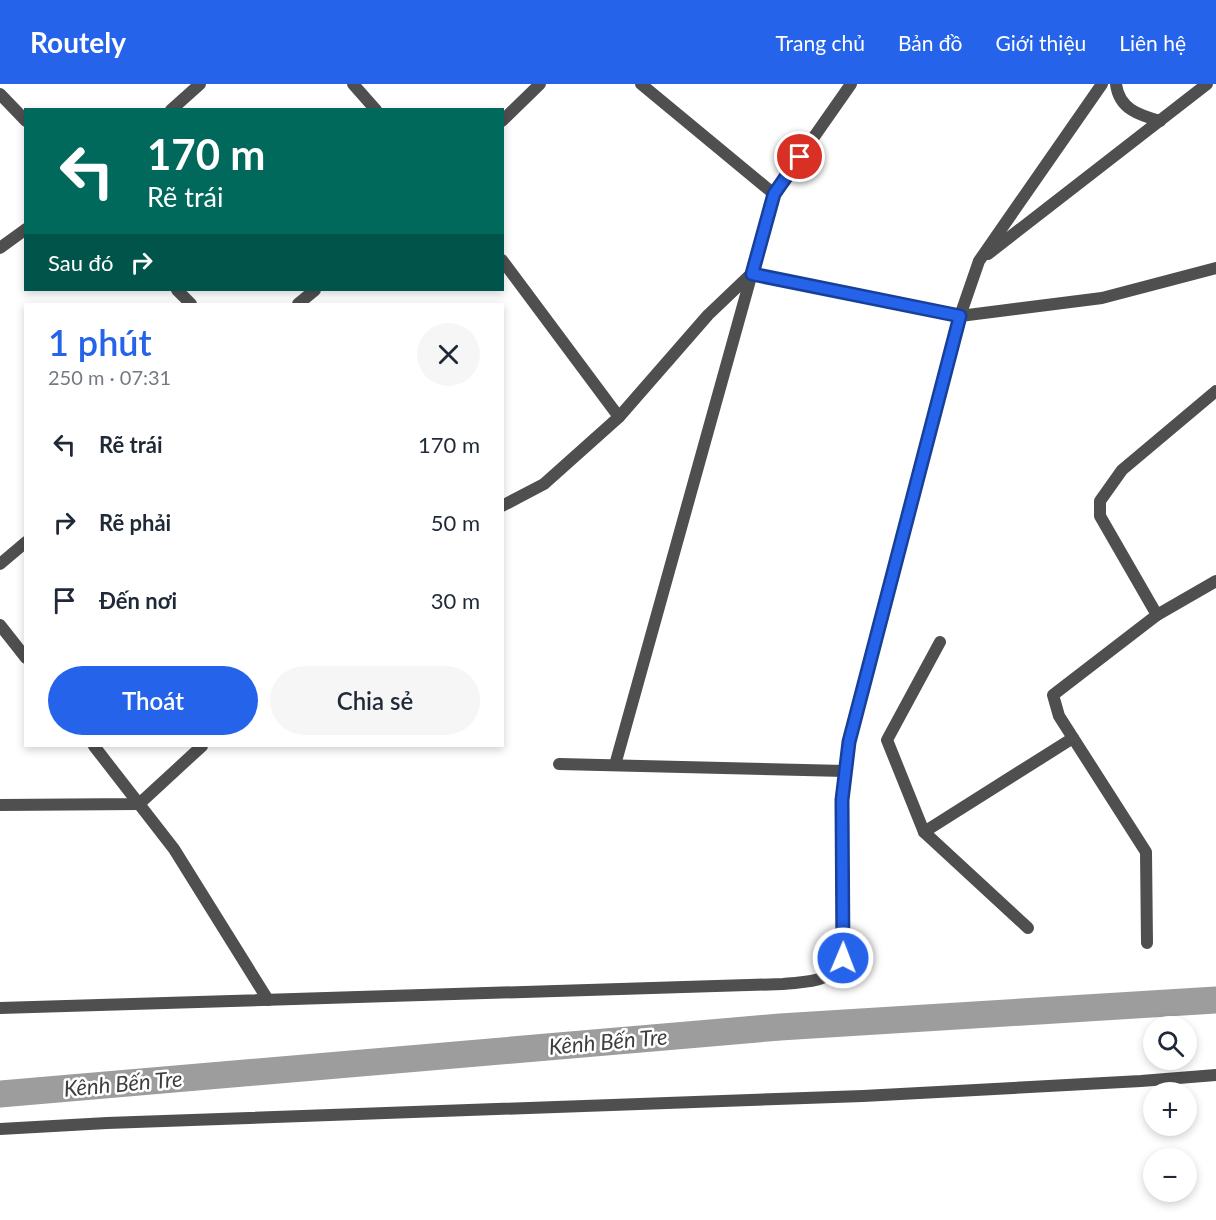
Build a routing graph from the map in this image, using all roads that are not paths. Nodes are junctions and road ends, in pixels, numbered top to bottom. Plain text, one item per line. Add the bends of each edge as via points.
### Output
1 (200, 84) edge
2 (353, 84) edge
3 (540, 84) edge
4 (641, 84) edge
5 (851, 84) edge
6 (1102, 84) edge
7 (1116, 84) edge
8 (1208, 84) edge
9 (0, 94) edge
10 (173, 108) edge
11 (374, 108) edge
12 (24, 119) edge
13 (504, 119) edge
14 (1160, 121) junction
15 (774, 194) junction
16 (24, 230) edge
17 (0, 248) edge
18 (979, 261) junction
19 (504, 263) edge
20 (1216, 268) edge
21 (752, 274) junction
22 (178, 291) edge
23 (314, 291) edge
24 (189, 303) edge
25 (299, 303) edge
26 (960, 316) junction
27 (1216, 391) edge
28 (620, 417) junction
29 (504, 505) edge
30 (24, 544) edge
31 (0, 564) edge
32 (1216, 581) edge
33 (1157, 615) junction
34 (0, 625) edge
35 (940, 642) dead end
36 (24, 655) edge
37 (1073, 738) junction
38 (95, 747) edge
39 (201, 747) edge
40 (558, 764) dead end
41 (615, 765) junction
42 (845, 771) junction
43 (139, 804) junction
44 (0, 805) edge
45 (924, 832) junction
46 (1028, 928) dead end
47 (1147, 943) dead end
48 (268, 999) junction
49 (0, 1008) edge
50 (1216, 1075) edge
51 (0, 1129) edge

1 - 10 street
2 - 11 street
3 - 13 street
4 - 15 street
5 - 15 street
6 - 18 street
7 - 14 street via 1124,105 1137,115
8 - 14 street
9 - 12 street
14 - 18 street
15 - 21 street
16 - 17 street
18 - 26 street
19 - 28 street
20 - 26 street via 1102,298
21 - 26 street
21 - 28 street via 708,315
21 - 41 street
22 - 24 street
23 - 25 street
26 - 42 street via 849,742
27 - 33 street via 1122,470 1100,501 1100,516
28 - 29 street via 544,484
30 - 31 street
32 - 33 street
33 - 37 street via 1053,695 1059,716
34 - 36 street
35 - 45 street via 887,740
37 - 45 street
37 - 47 street via 1146,852
38 - 43 street
39 - 43 street
40 - 41 street
41 - 42 street
42 - 48 street via 843,958 837,969 818,981
43 - 44 street
43 - 48 street via 174,849
45 - 46 street
48 - 49 street
50 - 51 street via 841,1097

